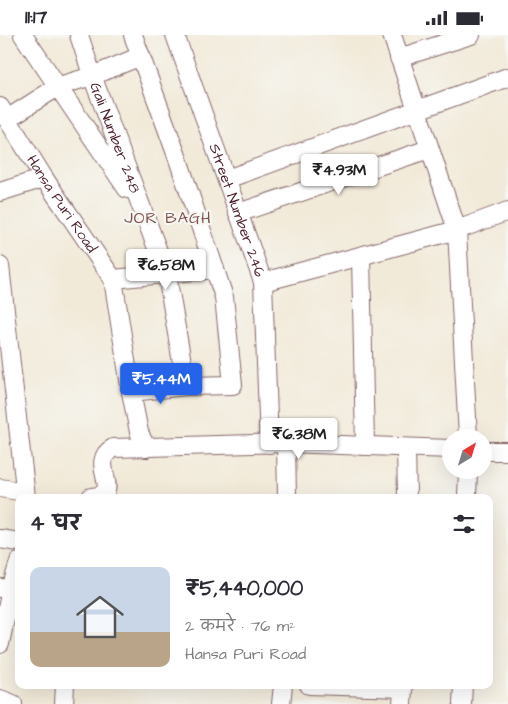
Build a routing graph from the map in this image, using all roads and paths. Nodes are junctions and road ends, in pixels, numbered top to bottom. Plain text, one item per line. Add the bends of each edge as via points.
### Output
1 (23, 35) edge
2 (79, 35) edge
3 (133, 35) edge
4 (175, 35) edge
5 (392, 35) edge
6 (471, 35) edge
7 (141, 56) junction
8 (399, 58) junction
9 (92, 76) junction
10 (508, 77) edge
11 (59, 86) junction
12 (416, 110) junction
13 (4, 113) edge
14 (429, 149) junction
15 (44, 178) junction
16 (226, 179) junction
17 (0, 192) edge
18 (508, 211) edge
19 (238, 213) junction
20 (144, 214) junction
21 (457, 230) junction
22 (361, 256) junction
23 (0, 267) edge
24 (215, 269) junction
25 (167, 275) junction
26 (113, 279) junction
27 (263, 282) junction
28 (6, 371) edge
29 (186, 386) junction
30 (131, 392) junction
31 (8, 424) edge
32 (468, 429) edge
33 (278, 443) junction
34 (365, 446) junction
35 (146, 448) junction
36 (406, 448) junction
37 (442, 449) edge
38 (492, 451) edge
39 (508, 451) edge
40 (468, 479) edge
41 (0, 488) edge
42 (21, 494) edge
43 (25, 494) edge
44 (105, 494) edge
45 (286, 494) edge
46 (407, 494) edge
47 (467, 494) edge
48 (0, 539) edge
49 (15, 542) edge
50 (15, 570) edge
51 (6, 588) edge
52 (0, 644) edge
53 (65, 689) edge
54 (283, 689) edge
55 (403, 689) edge
56 (463, 689) edge
57 (0, 699) edge
58 (13, 704) edge
59 (64, 704) edge
60 (281, 704) edge
61 (402, 704) edge
62 (462, 704) edge

1 - 11 street
2 - 9 street, Gali Number 248
3 - 7 street
4 - 16 street, Street Number 246
5 - 8 street
6 - 8 street
7 - 9 street
7 - 24 street
8 - 12 street
9 - 11 street
9 - 20 street, Gali Number 248
10 - 12 street
11 - 13 street
11 - 20 street
12 - 14 street
12 - 16 street
13 - 15 street, Hansa Puri Road
14 - 19 street
14 - 21 street
15 - 17 street
15 - 26 street, Hansa Puri Road
16 - 19 street, Street Number 246
18 - 21 street, Street Number 246
19 - 27 street, Street Number 246
20 - 25 street, Gali Number 248
21 - 22 street, Street Number 246
21 - 32 street
22 - 27 street, Street Number 246
22 - 34 street
23 - 28 street
24 - 25 street
24 - 29 street via 224,297 233,385
25 - 26 street
25 - 29 street, Gali Number 248
26 - 30 street, Hansa Puri Road
27 - 33 street
28 - 31 street
29 - 30 street
30 - 35 street, Hansa Puri Road via 139,432
31 - 43 street
33 - 34 street
33 - 35 street
33 - 45 street
34 - 36 street
35 - 44 street via 113,448 107,451 103,460
36 - 37 street
36 - 46 street
38 - 39 street
40 - 47 street
41 - 42 street
48 - 49 street
50 - 51 street
51 - 52 street
53 - 59 street
54 - 60 street
55 - 61 street
56 - 62 street
57 - 58 street

